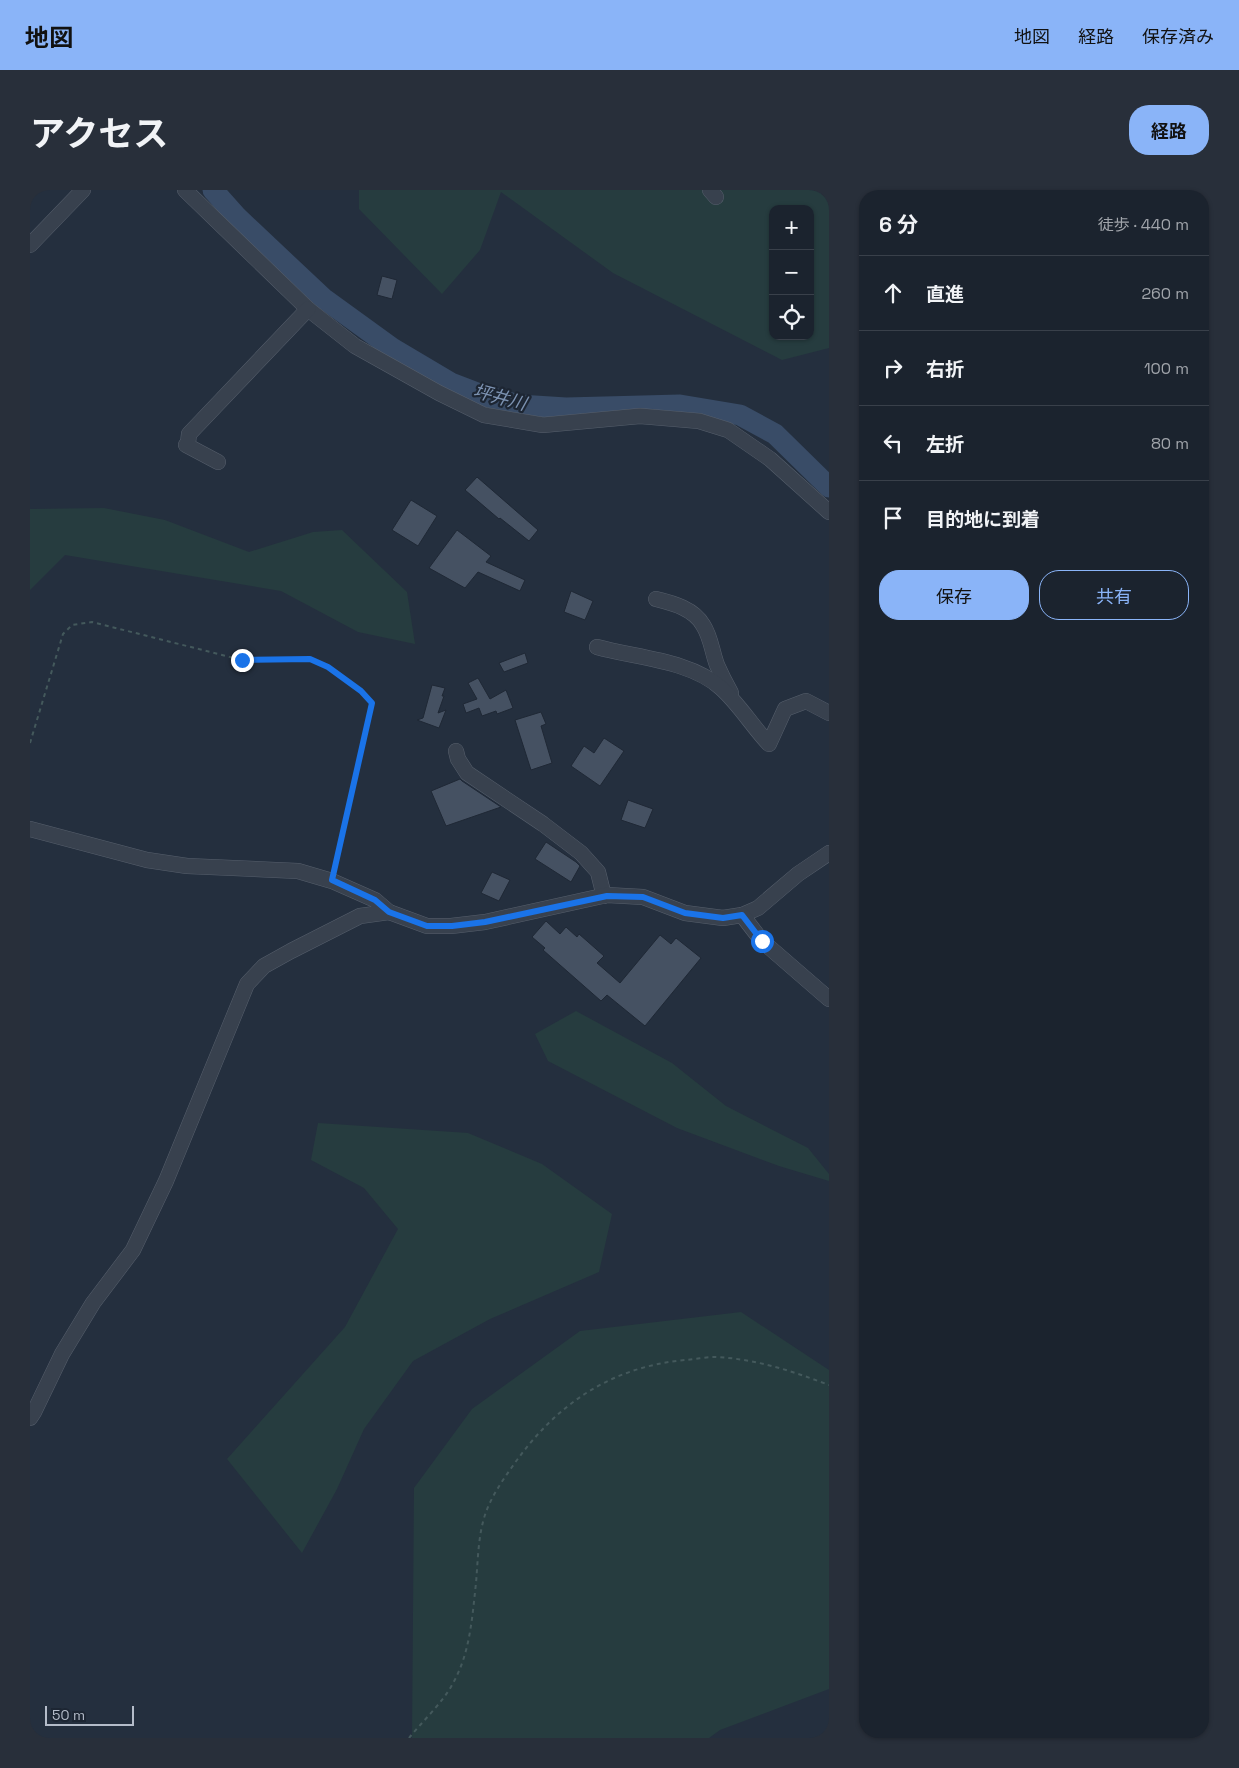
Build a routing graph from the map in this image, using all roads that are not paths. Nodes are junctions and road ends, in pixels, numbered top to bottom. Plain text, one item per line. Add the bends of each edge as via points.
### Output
1 (83, 190) edge
2 (185, 190) edge
3 (30, 245) edge
4 (308, 309) junction
5 (218, 462) dead end
6 (829, 512) edge
7 (656, 599) dead end
8 (597, 646) dead end
9 (734, 701) junction
10 (829, 712) edge
11 (456, 751) dead end
12 (30, 829) edge
13 (829, 853) edge
14 (604, 896) junction
15 (389, 912) junction
16 (742, 915) junction
17 (829, 999) edge
18 (30, 1418) edge

1 - 3 street
2 - 4 street
4 - 5 street via 189,434 186,444
4 - 6 street via 355,346 484,415 543,425 640,416 699,421 728,430 770,458
7 - 9 street via 683,608 702,623
8 - 9 street via 701,674 720,686
9 - 10 street via 769,744 785,709 806,701
11 - 14 street via 467,772 581,852 598,872
12 - 15 street via 147,860 186,866 298,871 332,880 375,900
13 - 16 street via 758,908
14 - 15 street via 452,926 427,926
14 - 16 street via 643,897 685,913 723,918
15 - 18 street via 360,916 264,966 247,984 166,1181 133,1250 93,1303 62,1354
16 - 17 street via 762,941

